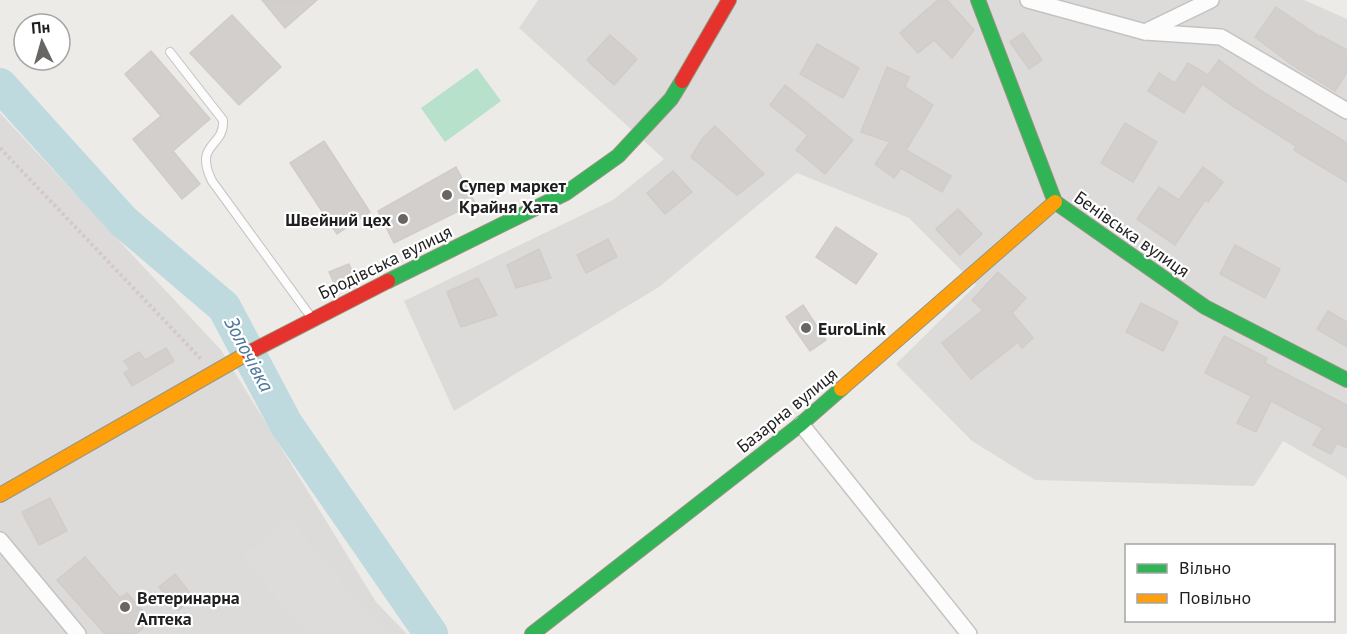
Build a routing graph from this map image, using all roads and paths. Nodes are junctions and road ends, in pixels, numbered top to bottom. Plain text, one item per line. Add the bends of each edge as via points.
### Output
1 (729, 0) edge
2 (978, 0) edge
3 (1028, 0) edge
4 (1211, 0) edge
5 (1146, 32) junction
6 (170, 52) dead end
7 (1347, 111) edge
8 (0, 148) edge
9 (1055, 202) junction
10 (312, 319) junction
11 (213, 372) junction
12 (1347, 380) edge
13 (801, 424) junction
14 (0, 495) edge
15 (0, 540) edge
16 (78, 634) edge
17 (532, 634) edge
18 (969, 634) edge

1 - 10 street, Бродівська вулиця via 671,99 618,156 566,193
2 - 9 street, Бенівська вулиця
3 - 5 street
4 - 5 street
5 - 7 street via 1221,38
6 - 10 lane via 223,120 221,132 205,156 212,181
8 - 11 path
9 - 12 street, Бенівська вулиця via 1205,308
9 - 13 street, Базарна вулиця
10 - 11 street, Бродівська вулиця
11 - 14 street, Бродівська вулиця
13 - 17 street, Базарна вулиця
13 - 18 street
15 - 16 street

